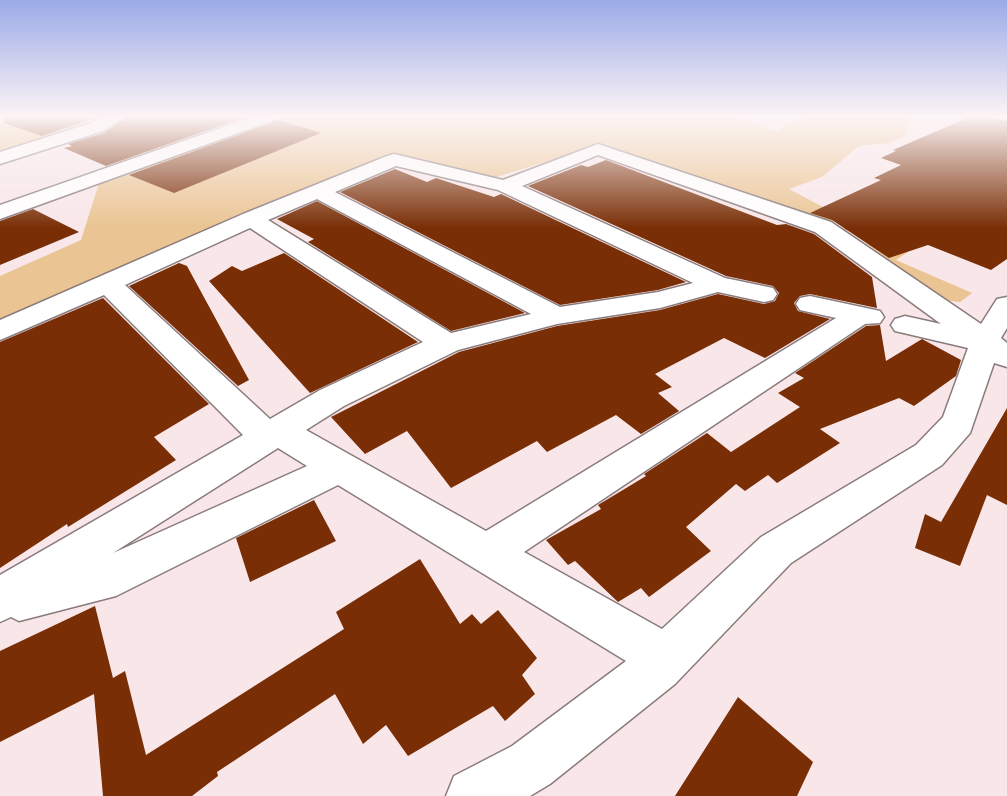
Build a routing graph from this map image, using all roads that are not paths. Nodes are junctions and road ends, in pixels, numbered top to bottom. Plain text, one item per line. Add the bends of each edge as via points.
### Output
1 (15, 153) edge
2 (166, 153) edge
3 (588, 153) edge
4 (610, 153) edge
5 (662, 153) edge
6 (0, 158) edge
7 (505, 186) junction
8 (317, 191) junction
9 (0, 212) edge
10 (251, 219) junction
11 (822, 227) junction
12 (107, 283) junction
13 (717, 284) junction
14 (764, 294) dead end
15 (810, 304) dead end
16 (1007, 306) edge
17 (556, 316) junction
18 (881, 320) junction
19 (0, 331) edge
20 (447, 344) junction
21 (996, 350) edge
22 (272, 434) junction
23 (340, 467) junction
24 (487, 553) junction
25 (0, 601) edge
26 (666, 658) junction
27 (474, 796) edge

1 - 6 street
2 - 9 street
3 - 7 street
4 - 11 street
5 - 11 street via 798,204
7 - 8 street via 394,160
7 - 13 street
8 - 10 street
8 - 17 street
10 - 12 street
10 - 20 street
11 - 21 street
12 - 19 street
12 - 22 street
13 - 14 street
13 - 17 street via 660,300
15 - 18 street
16 - 21 street
17 - 20 street
18 - 21 street
18 - 24 street
20 - 22 street via 332,398
21 - 26 street via 975,378 958,424 929,455 776,550
22 - 23 street
22 - 25 street
23 - 24 street
23 - 25 street via 100,581
24 - 26 street
26 - 27 street via 531,765

